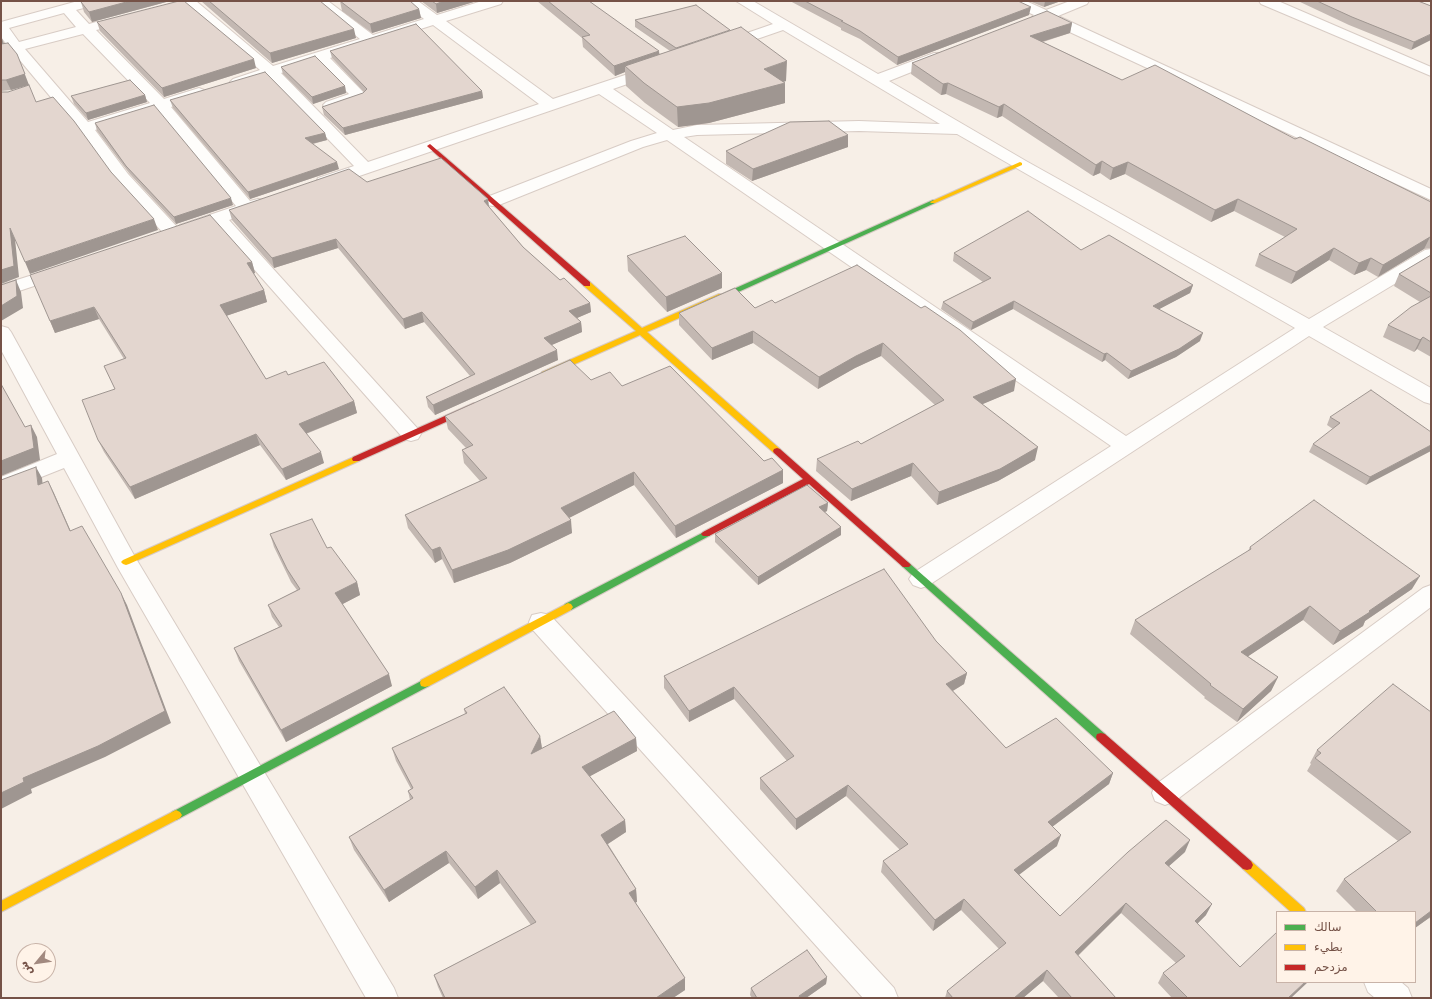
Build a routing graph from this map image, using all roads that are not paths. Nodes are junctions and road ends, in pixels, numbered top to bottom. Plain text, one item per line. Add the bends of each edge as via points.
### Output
1 (94, 1) edge
2 (408, 1) edge
3 (496, 1) edge
4 (743, 1) edge
5 (1015, 1) edge
6 (1082, 1) edge
7 (1266, 1) edge
8 (186, 2) edge
9 (330, 5) edge
10 (66, 8) junction
11 (1045, 16) junction
12 (435, 20) junction
13 (108, 23) edge
14 (1023, 24) edge
15 (785, 25) junction
16 (1, 27) edge
17 (85, 29) junction
18 (370, 40) junction
19 (16, 47) junction
20 (712, 50) edge
21 (1, 51) edge
22 (950, 52) edge
23 (320, 56) junction
24 (668, 65) edge
25 (271, 72) junction
26 (1431, 72) edge
27 (877, 80) junction
28 (227, 85) edge
29 (602, 88) junction
30 (212, 89) edge
31 (161, 105) junction
32 (551, 105) junction
33 (310, 112) junction
34 (85, 128) junction
35 (962, 129) junction
36 (669, 135) junction
37 (430, 146) junction
38 (1020, 164) junction
39 (365, 168) junction
40 (306, 188) edge
41 (1431, 196) edge
42 (276, 198) edge
43 (493, 201) junction
44 (247, 208) junction
45 (218, 218) junction
46 (833, 247) junction
47 (1431, 254) edge
48 (76, 266) edge
49 (1, 291) edge
50 (1308, 328) junction
51 (1, 332) edge
52 (641, 332) junction
53 (533, 380) edge
54 (1431, 397) edge
55 (483, 402) edge
56 (411, 434) junction
57 (1125, 445) junction
58 (70, 457) junction
59 (809, 480) junction
60 (1, 485) edge
61 (126, 562) junction
62 (921, 579) junction
63 (1431, 594) edge
64 (541, 622) junction
65 (252, 774) junction
66 (1165, 793) junction
67 (1, 907) edge
68 (1299, 911) edge
69 (1380, 983) edge
70 (383, 998) edge
71 (883, 998) edge
72 (1397, 998) edge

1 - 10 street
2 - 12 street
3 - 12 street
4 - 15 street
5 - 11 street
6 - 11 street
7 - 26 street
8 - 25 street
9 - 18 street
10 - 16 street
10 - 17 street
11 - 14 street
11 - 41 street
12 - 18 street
12 - 32 street
13 - 17 street
15 - 20 street
15 - 27 street
16 - 19 street
17 - 19 street
17 - 31 street
18 - 23 street
19 - 21 street
19 - 34 street via 42,88
22 - 27 street
23 - 25 street
23 - 33 street via 359,96
24 - 29 street
25 - 28 street
25 - 33 street
27 - 35 street
29 - 32 street
29 - 36 street
30 - 31 street
31 - 34 street
31 - 44 street
32 - 37 street
33 - 39 street
34 - 45 street via 165,236
35 - 36 street via 851,126 697,130
35 - 38 street
36 - 43 street via 637,144
36 - 46 street
37 - 39 street
37 - 43 street
38 - 46 street
38 - 50 street
39 - 40 street
42 - 44 street
43 - 52 street
44 - 45 street
45 - 56 street
46 - 52 street
46 - 57 street
47 - 50 street
48 - 49 street
50 - 54 street
50 - 57 street
51 - 58 street
52 - 53 street
52 - 59 street
55 - 56 street
56 - 61 street
57 - 62 street
58 - 60 street
58 - 61 street
59 - 62 street
59 - 64 street
61 - 65 street
62 - 66 street
63 - 66 street
64 - 65 street
64 - 71 street
65 - 67 street
65 - 70 street
66 - 68 street
69 - 72 street

